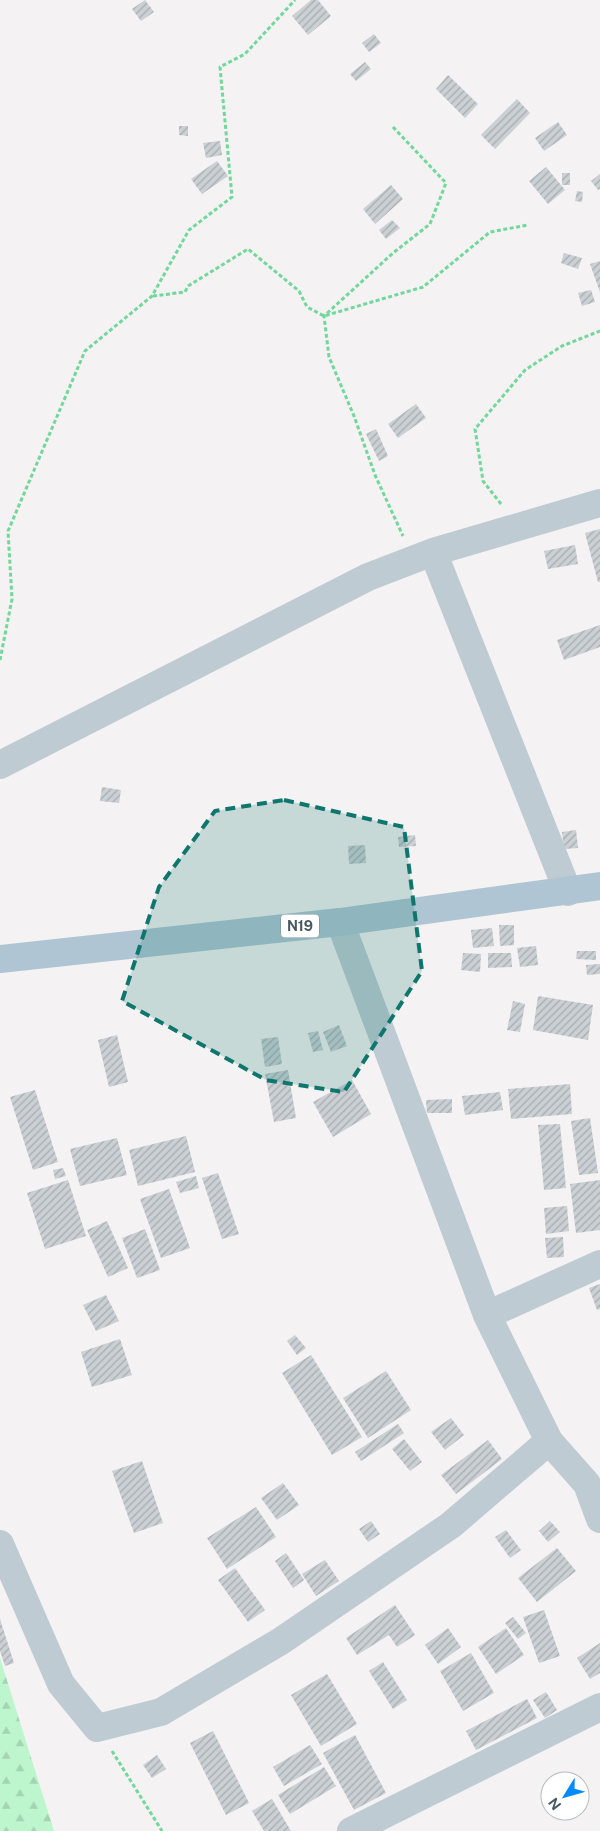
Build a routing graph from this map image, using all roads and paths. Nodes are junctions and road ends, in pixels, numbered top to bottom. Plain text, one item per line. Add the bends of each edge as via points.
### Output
1 (295, 0) edge
2 (393, 127) dead end
3 (528, 224) dead end
4 (152, 296) junction
5 (324, 316) junction
6 (600, 331) edge
7 (600, 502) edge
8 (520, 528) junction
9 (423, 556) junction
10 (0, 660) edge
11 (0, 765) edge
12 (600, 886) edge
13 (568, 892) junction
14 (340, 922) junction
15 (0, 959) edge
16 (600, 1264) edge
17 (487, 1315) junction
18 (549, 1442) junction
19 (600, 1518) edge
20 (0, 1544) edge
21 (600, 1707) edge
22 (97, 1728) junction
23 (162, 1831) edge
24 (351, 1831) edge

1 - 4 path via 245,54 220,67 232,197 190,230
2 - 5 path via 446,183 430,224
3 - 5 path via 490,232 423,287
4 - 5 path via 185,292 188,286 248,249 299,291 307,307
4 - 10 path via 85,351 8,531 12,599
5 - 9 path via 329,357 375,475
6 - 8 path via 562,346 525,370 475,429 483,481
7 - 8 street
8 - 9 street
9 - 11 street via 368,577
9 - 13 street
12 - 13 main road, N19
13 - 14 main road, N19
14 - 15 main road, N19
14 - 17 street
16 - 17 street
17 - 18 street
18 - 19 street via 586,1484
18 - 22 street via 451,1525 281,1640 161,1712
20 - 22 street via 61,1684
21 - 24 street
22 - 23 path

